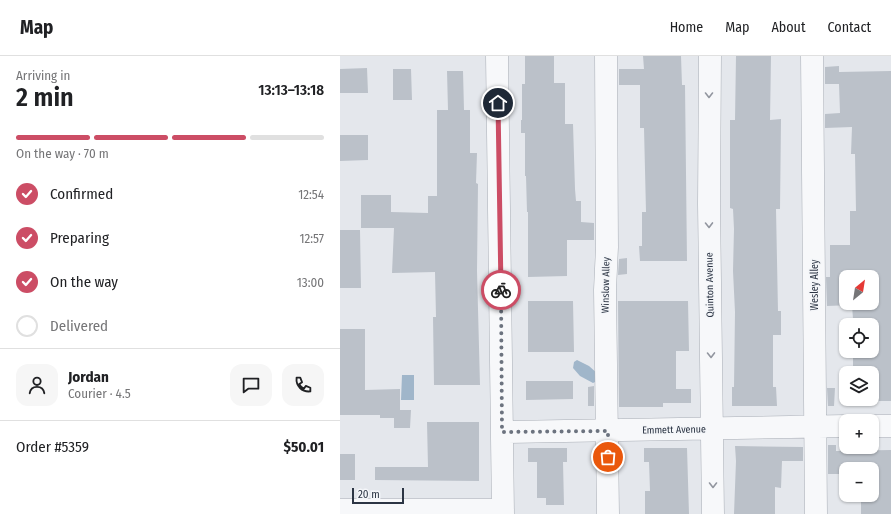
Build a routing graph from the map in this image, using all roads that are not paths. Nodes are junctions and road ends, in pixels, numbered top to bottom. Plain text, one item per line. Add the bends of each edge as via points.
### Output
1 (497, 56) edge
2 (606, 56) edge
3 (710, 56) edge
4 (812, 56) edge
5 (839, 426) edge
6 (879, 426) edge
7 (891, 426) edge
8 (815, 427) junction
9 (712, 430) junction
10 (608, 431) junction
11 (502, 432) junction
12 (340, 510) edge
13 (503, 512) edge
14 (608, 514) edge
15 (713, 514) edge
16 (816, 514) edge

1 - 11 street
2 - 10 street, Winslow Alley via 605,290
3 -> 9 street, Quinton Avenue
4 - 8 street, Wesley Alley
5 - 8 street, Emmett Avenue
6 - 7 street
8 - 9 street, Emmett Avenue
8 - 16 street, Wesley Alley
9 - 10 street, Emmett Avenue
9 -> 15 street, Quinton Avenue
10 - 11 street, Emmett Avenue
10 - 14 street, Winslow Alley
11 - 13 street
12 - 13 street

